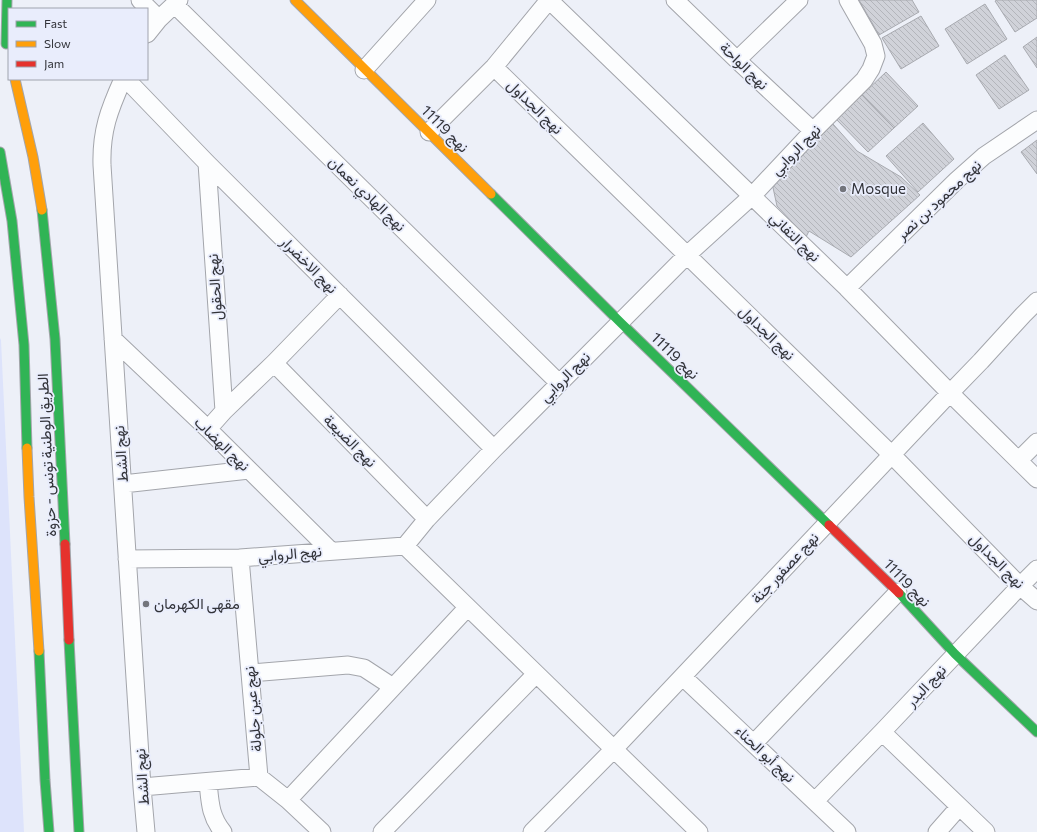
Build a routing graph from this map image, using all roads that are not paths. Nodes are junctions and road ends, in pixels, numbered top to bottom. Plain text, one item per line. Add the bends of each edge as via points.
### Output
1 (7, 0) edge
2 (140, 0) edge
3 (427, 0) edge
4 (549, 0) edge
5 (675, 0) edge
6 (799, 0) edge
7 (848, 0) edge
8 (177, 3) edge
9 (305, 3) edge
10 (159, 19) junction
11 (0, 25) edge
12 (148, 33) edge
13 (6, 44) junction
14 (8, 51) edge
15 (737, 60) junction
16 (494, 67) junction
17 (364, 70) junction
18 (15, 80) edge
19 (124, 80) edge
20 (125, 80) edge
21 (1037, 120) edge
22 (813, 131) junction
23 (429, 132) junction
24 (0, 152) edge
25 (207, 163) junction
26 (752, 196) junction
27 (688, 255) junction
28 (847, 288) junction
29 (340, 295) junction
30 (1037, 302) edge
31 (621, 323) junction
32 (112, 339) junction
33 (274, 363) junction
34 (559, 383) junction
35 (950, 393) junction
36 (224, 411) junction
37 (208, 429) junction
38 (1037, 442) edge
39 (494, 449) junction
40 (892, 455) junction
41 (1019, 460) junction
42 (249, 470) junction
43 (1037, 479) edge
44 (123, 484) junction
45 (427, 519) junction
46 (828, 523) junction
47 (405, 546) junction
48 (330, 550) junction
49 (240, 558) junction
50 (127, 559) junction
51 (1037, 569) edge
52 (1020, 586) junction
53 (898, 592) junction
54 (1037, 601) edge
55 (467, 608) junction
56 (955, 654) junction
57 (250, 673) junction
58 (536, 674) junction
59 (683, 677) junction
60 (393, 687) junction
61 (882, 732) junction
62 (1037, 732) edge
63 (754, 744) junction
64 (614, 749) junction
65 (259, 777) junction
66 (208, 782) junction
67 (142, 787) junction
68 (288, 800) junction
69 (814, 801) junction
70 (959, 807) junction
71 (539, 830) edge
72 (49, 832) edge
73 (79, 832) edge
74 (146, 832) edge
75 (223, 832) edge
76 (322, 832) edge
77 (382, 832) edge
78 (699, 832) edge
79 (847, 832) edge
80 (937, 832) edge
81 (986, 832) edge

1 - 13 main road
2 - 10 street
3 - 17 street
4 - 16 street
4 - 26 street, نهج التفاني
5 - 15 street, نهج الواحة
6 - 15 street
7 - 22 street, نهج الروابي via 873,44 876,56 864,80
8 - 10 street
8 - 34 street, نهج الهادي نعمان
9 - 17 main road, نهج 11119
10 - 12 street
11 - 13 main road
13 - 14 main road
15 - 22 street, نهج الواحة
16 - 23 street
16 - 27 street, نهج الجداول
17 - 23 main road, نهج 11119
18 - 73 main road, الطريق الوطنية تونس - حزوة via 44,220 55,339 74,771
19 - 32 street, نهج الشط via 111,106 102,139
20 - 25 street, نهج الاخضرار
21 - 28 street, نهج محمود بن نصر via 957,180
22 - 26 street, نهج الروابي
23 - 31 main road, نهج 11119
24 - 72 main road, الطريق الوطنية تونس - حزوة via 12,221 24,345 29,498
25 - 29 street, نهج الاخضرار
25 - 36 street, نهج الحقول
26 - 27 street, نهج الروابي
26 - 28 street, نهج التفاني
27 - 31 street, نهج الروابي
27 - 40 street, نهج الجداول
28 - 35 street, نهج التفاني
29 - 33 street
29 - 39 street, نهج الاخضرار
30 - 35 street, نهج عصفور جنة
31 - 34 street, نهج الروابي
31 - 46 main road, نهج 11119
32 - 37 street, نهج الهضاب
32 - 44 street, نهج الشط
33 - 36 street
33 - 45 street, نهج الضيعة
34 - 39 street, نهج الروابي
35 - 40 street, نهج عصفور جنة
35 - 41 street, نهج التفاني
36 - 37 street
37 - 42 street, نهج الهضاب
38 - 41 street
39 - 45 street, نهج الروابي
40 - 46 street, نهج عصفور جنة
40 - 52 street, نهج الجداول
41 - 43 street, نهج التفاني
42 - 44 street
42 - 48 street, نهج الهضاب
44 - 50 street, نهج الشط
45 - 47 street, نهج الروابي
46 - 53 main road, نهج 11119
46 - 59 street, نهج عصفور جنة
47 - 48 street, نهج الروابي
47 - 55 street
48 - 49 street, نهج الروابي
49 - 50 street, نهج الروابي
49 - 57 street, نهج عين جلولة
50 - 67 street, نهج الشط
51 - 52 street, نهج البدر
52 - 54 street, نهج الجداول
52 - 56 street, نهج البدر
53 - 56 main road, نهج 11119
53 - 63 street
55 - 58 street
55 - 60 street
56 - 61 street, نهج البدر
56 - 62 main road, نهج 11119
57 - 60 street via 348,665 364,668
57 - 65 street, نهج عين جلولة
58 - 64 street
58 - 77 street
59 - 63 street, نهج أبو الحناء
59 - 64 street, نهج عصفور جنة
60 - 68 street
61 - 69 street, نهج البدر
61 - 70 street
63 - 69 street, نهج أبو الحناء
64 - 71 street, نهج عصفور جنة
64 - 78 street
65 - 66 street
65 - 68 street
66 - 67 street
66 - 75 street via 212,815
67 - 74 street, نهج الشط
68 - 76 street
69 - 79 street, نهج أبو الحناء
70 - 80 street
70 - 81 street

